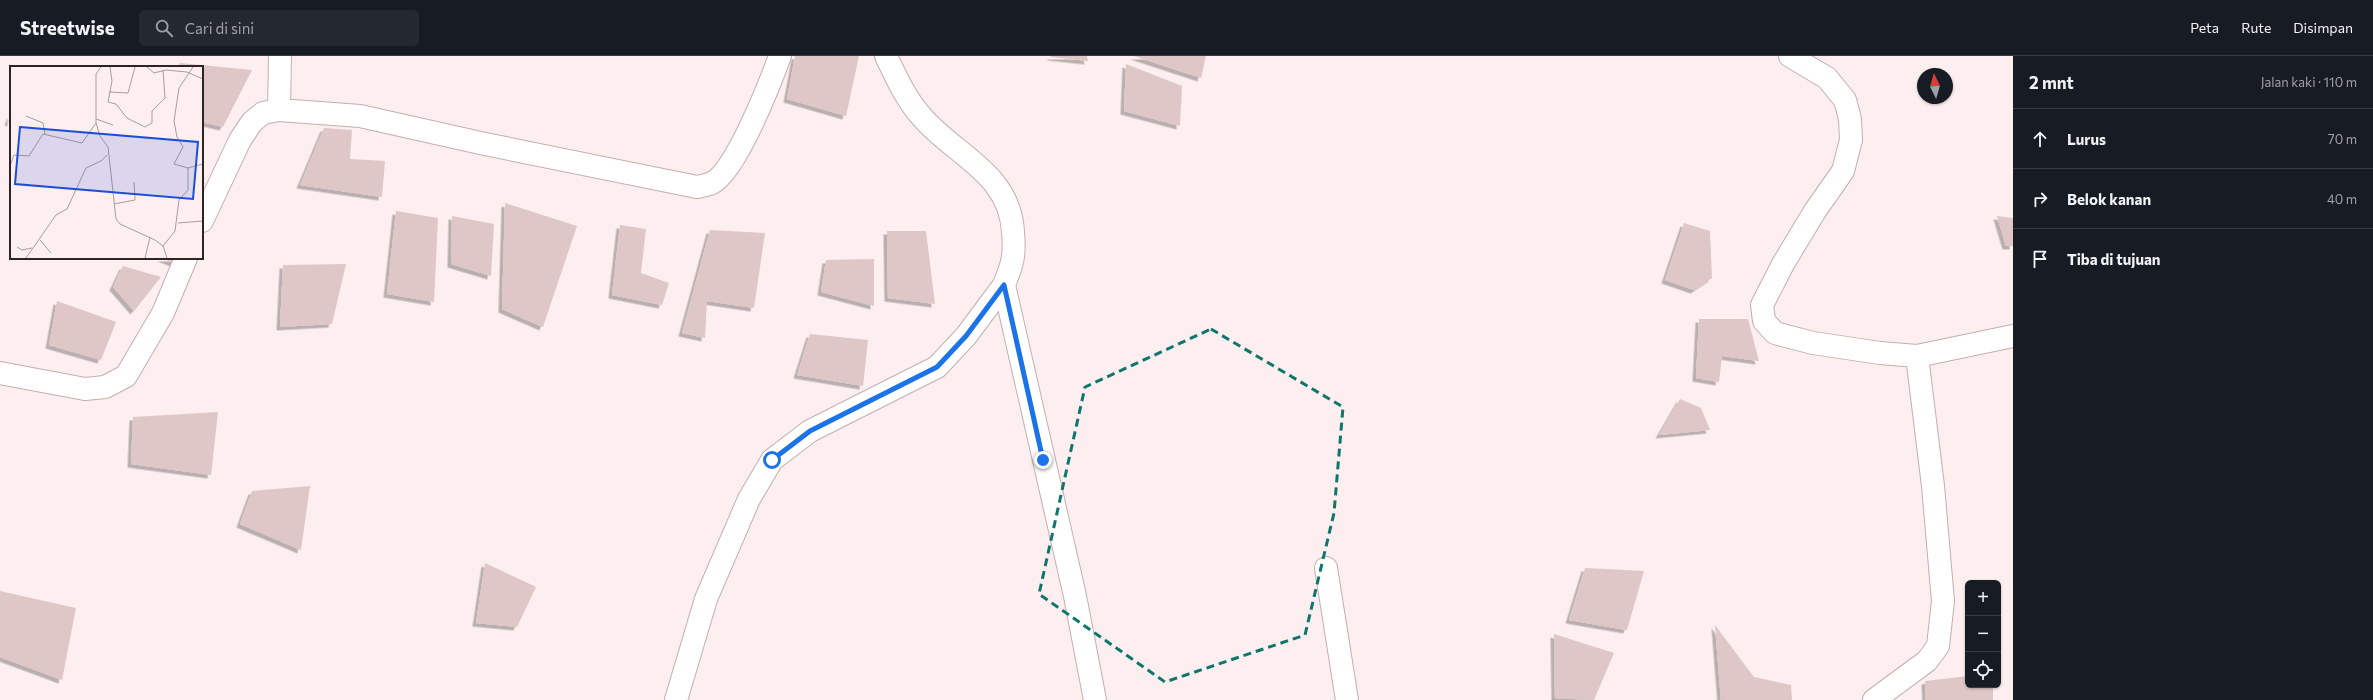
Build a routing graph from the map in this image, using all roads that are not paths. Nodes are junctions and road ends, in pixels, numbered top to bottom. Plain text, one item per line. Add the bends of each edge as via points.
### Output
1 (280, 56) edge
2 (780, 56) edge
3 (886, 56) edge
4 (1790, 56) edge
5 (279, 110) junction
6 (203, 219) edge
7 (186, 259) edge
8 (1004, 285) junction
9 (2013, 336) edge
10 (1917, 356) junction
11 (0, 373) edge
12 (1326, 568) dead end
13 (676, 700) edge
14 (1095, 700) edge
15 (1347, 700) edge
16 (1874, 700) edge

1 - 5 street
2 - 5 street via 756,117 724,172 712,183 697,187 360,116
3 - 8 street via 898,82 922,116 994,181 1009,204 1013,224 1014,262
4 - 10 street via 1827,78 1845,100 1850,119 1851,140 1843,171 1815,211 1762,305 1764,321 1774,333 1813,343
5 - 6 street via 263,113 252,122 240,140
7 - 11 street via 164,313 126,376 105,387 85,389
8 - 13 street via 966,336 937,367 810,431 772,460 749,499 706,600
8 - 14 street via 1075,596
9 - 10 street
10 - 16 street via 1933,486 1943,601 1938,646 1927,661
12 - 15 street

